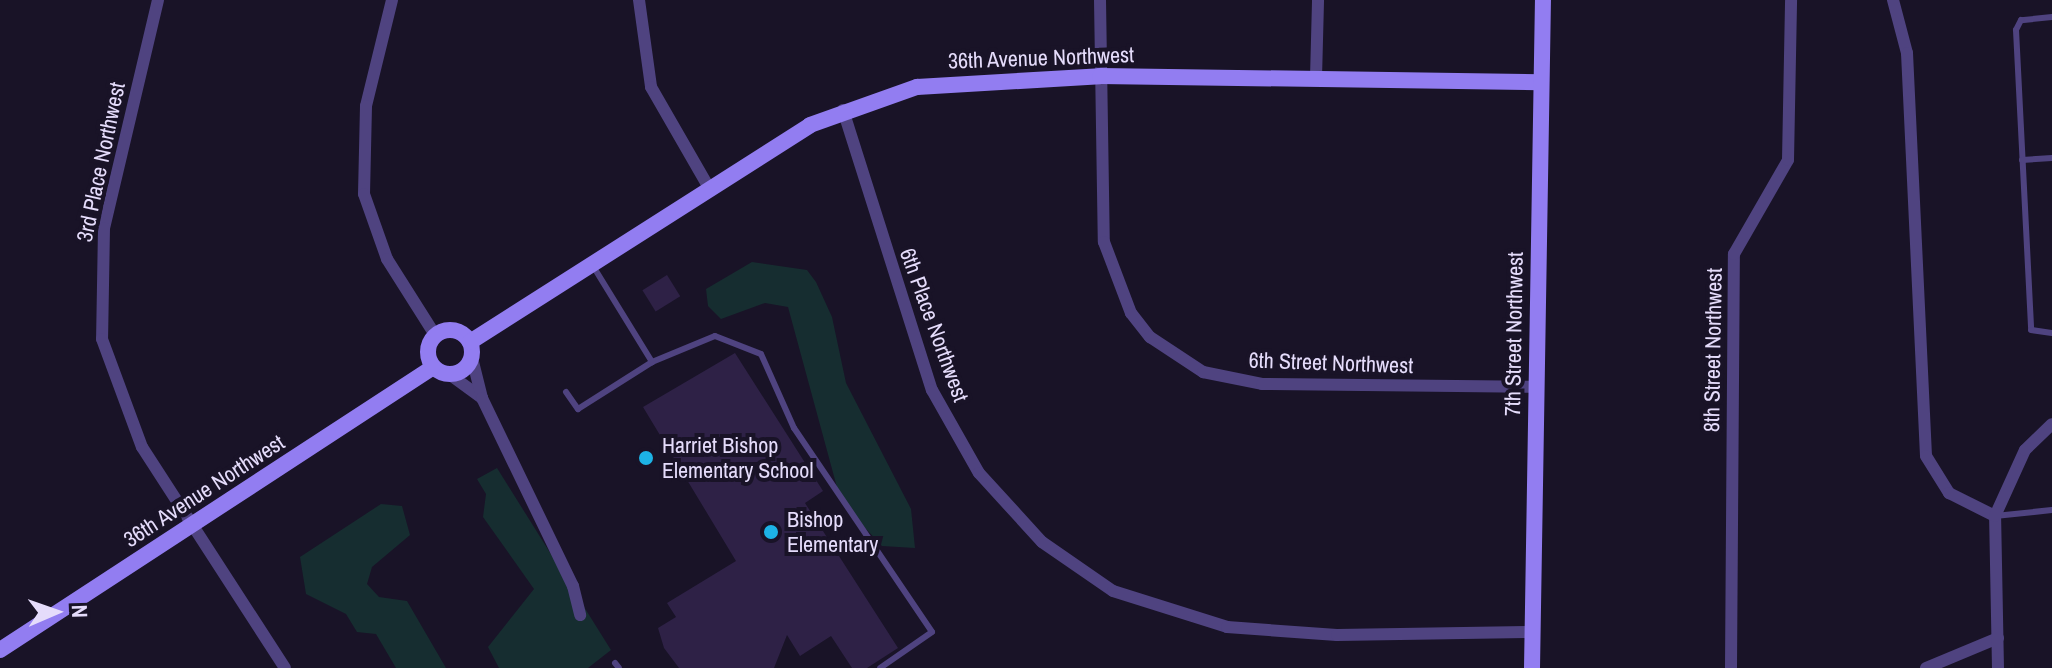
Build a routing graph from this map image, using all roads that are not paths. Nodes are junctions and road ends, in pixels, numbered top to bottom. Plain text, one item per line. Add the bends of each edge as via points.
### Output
1 (158, 0) edge
2 (392, 0) edge
3 (639, 0) edge
4 (1100, 0) edge
5 (1318, 0) edge
6 (1543, 0) edge
7 (1791, 0) edge
8 (1893, 0) edge
9 (2052, 17) edge
10 (1100, 76) junction
11 (1316, 78) junction
12 (1540, 82) junction
13 (843, 110) junction
14 (2052, 158) edge
15 (2022, 160) junction
16 (708, 186) junction
17 (592, 264) junction
18 (2052, 333) edge
19 (435, 335) junction
20 (471, 350) junction
21 (652, 362) junction
22 (432, 368) junction
23 (449, 374) junction
24 (1536, 387) junction
25 (566, 392) dead end
26 (482, 398) junction
27 (2052, 424) edge
28 (2052, 510) edge
29 (1995, 516) junction
30 (191, 526) junction
31 (580, 615) dead end
32 (1532, 632) junction
33 (1998, 638) junction
34 (0, 650) edge
35 (285, 668) edge
36 (880, 668) edge
37 (1532, 668) edge
38 (1731, 668) edge
39 (1926, 668) edge
40 (1998, 668) edge

1 - 30 street, 3rd Place Northwest via 104,228 98,297 124,414
2 - 19 street via 366,106 364,194 387,259
3 - 16 street via 651,87
4 - 10 street, 6th Street Northwest
5 - 11 street
6 - 12 street, 7th Street Northwest
7 - 38 street, 8th Street Northwest via 1788,160 1734,254
8 - 29 street via 1907,53 1926,456 1949,493
9 - 15 lane via 2021,20 2016,30
10 - 11 street, 36th Avenue Northwest
10 - 13 street, 36th Avenue Northwest via 952,80
10 - 24 street, 6th Street Northwest via 1104,242 1131,313 1175,358 1203,372 1262,384
11 - 12 street, 36th Avenue Northwest
12 - 24 street, 7th Street Northwest
13 - 16 street, 36th Avenue Northwest
13 - 32 street, 6th Place Northwest via 932,390 979,473 1054,551 1113,591 1227,627 1325,635
14 - 15 lane
15 - 18 lane via 2031,330
16 - 17 street, 36th Avenue Northwest
17 - 20 street, 36th Avenue Northwest
17 - 21 lane
19 - 20 street via 459,332
19 - 22 street
20 - 23 street, 36th Avenue Northwest via 462,372
20 - 26 street
21 - 25 lane via 578,409
21 - 36 lane via 715,336 761,354 794,428 932,632
22 - 23 street
22 - 30 street, 36th Avenue Northwest
23 - 26 street
24 - 32 street, 7th Street Northwest
26 - 31 street via 573,586
27 - 29 street via 2025,450
28 - 29 lane
29 - 33 street
30 - 34 street, 36th Avenue Northwest
30 - 35 street, 3rd Place Northwest
32 - 37 street, 7th Street Northwest
33 - 39 street
33 - 40 street

